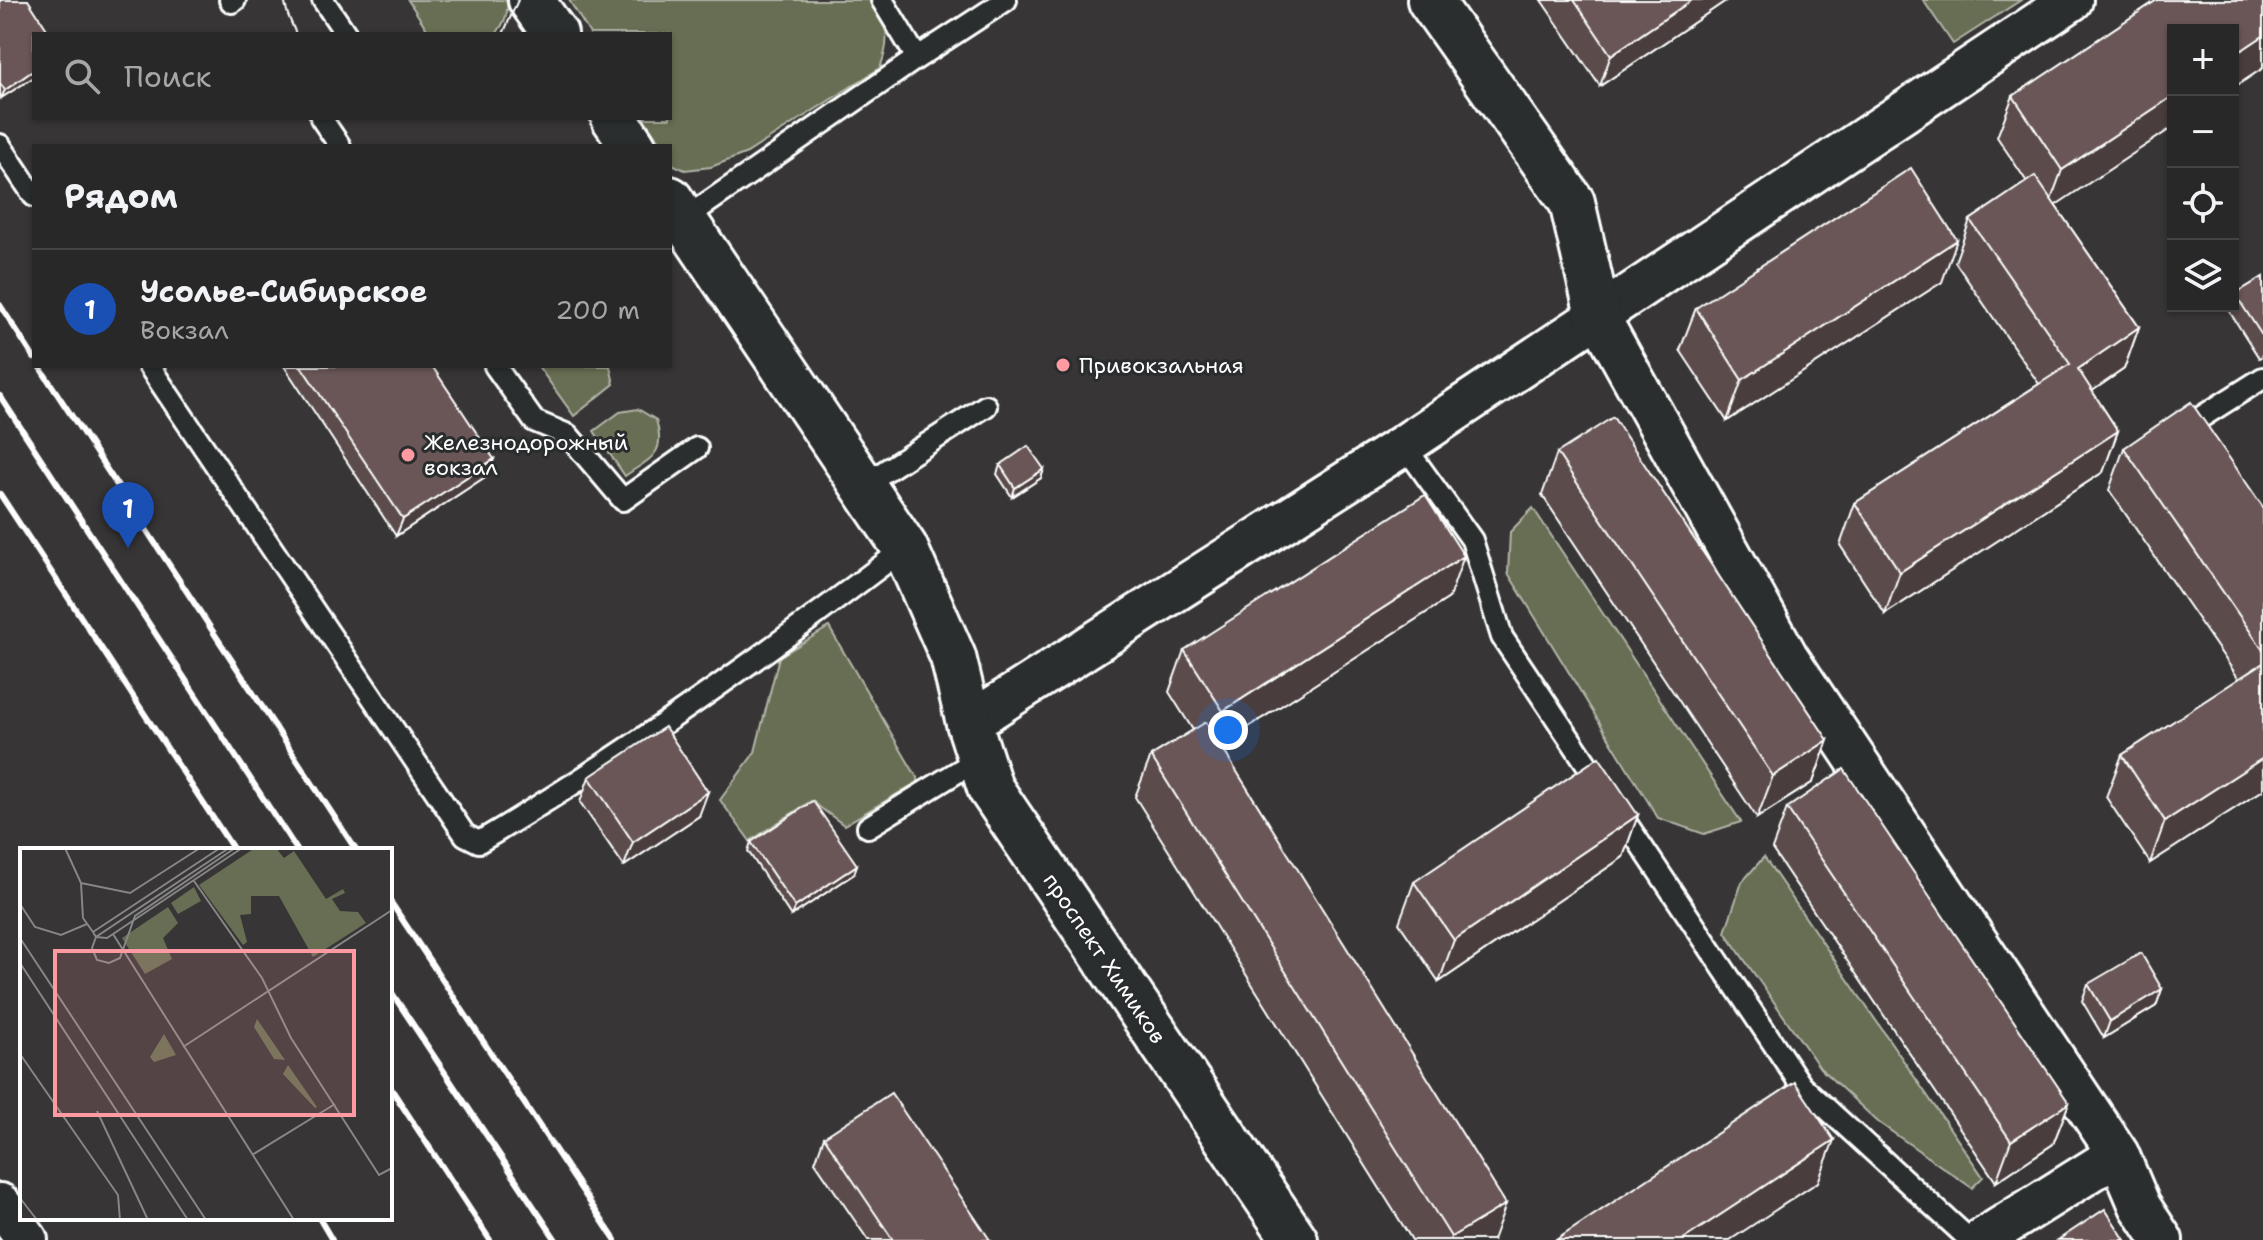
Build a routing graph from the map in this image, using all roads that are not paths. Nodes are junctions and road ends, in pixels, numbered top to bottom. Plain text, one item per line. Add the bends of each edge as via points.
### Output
1 (323, 0) edge
2 (531, 0) edge
3 (882, 0) edge
4 (1006, 0) edge
5 (1430, 0) edge
6 (2072, 0) edge
7 (345, 32) edge
8 (554, 32) edge
9 (917, 58) junction
10 (322, 120) edge
11 (615, 120) edge
12 (339, 144) edge
13 (632, 144) edge
14 (0, 145) edge
15 (32, 193) edge
16 (677, 209) edge
17 (1598, 315) junction
18 (150, 368) edge
19 (496, 368) edge
20 (2263, 378) edge
21 (986, 406) dead end
22 (2184, 428) edge
23 (1404, 445) junction
24 (697, 448) dead end
25 (862, 486) junction
26 (905, 548) junction
27 (975, 740) junction
28 (868, 827) dead end
29 (2118, 1154) junction
30 (0, 1204) edge
31 (27, 1240) edge
32 (1295, 1240) edge
33 (1970, 1240) edge
34 (1981, 1240) edge
35 (2162, 1240) edge

1 - 7 lane
2 - 8 street
3 - 9 lane
4 - 9 lane
5 - 17 street via 1572,202
6 - 17 street
9 - 16 lane
10 - 12 lane
11 - 13 street
14 - 15 lane
16 - 25 street, проспект Химиков
17 - 23 street
17 - 29 street via 1787,656
18 - 26 lane via 465,835 479,842 659,728
19 - 24 lane via 534,421 568,435 623,500
20 - 22 lane
21 - 25 lane
23 - 27 street
23 - 33 lane via 1472,540 1502,637 1801,1085
25 - 26 street, проспект Химиков
26 - 27 street, проспект Химиков via 953,657
27 - 28 lane
27 - 32 street, проспект Химиков via 990,788
29 - 34 street
29 - 35 street via 2140,1206
30 - 31 street

